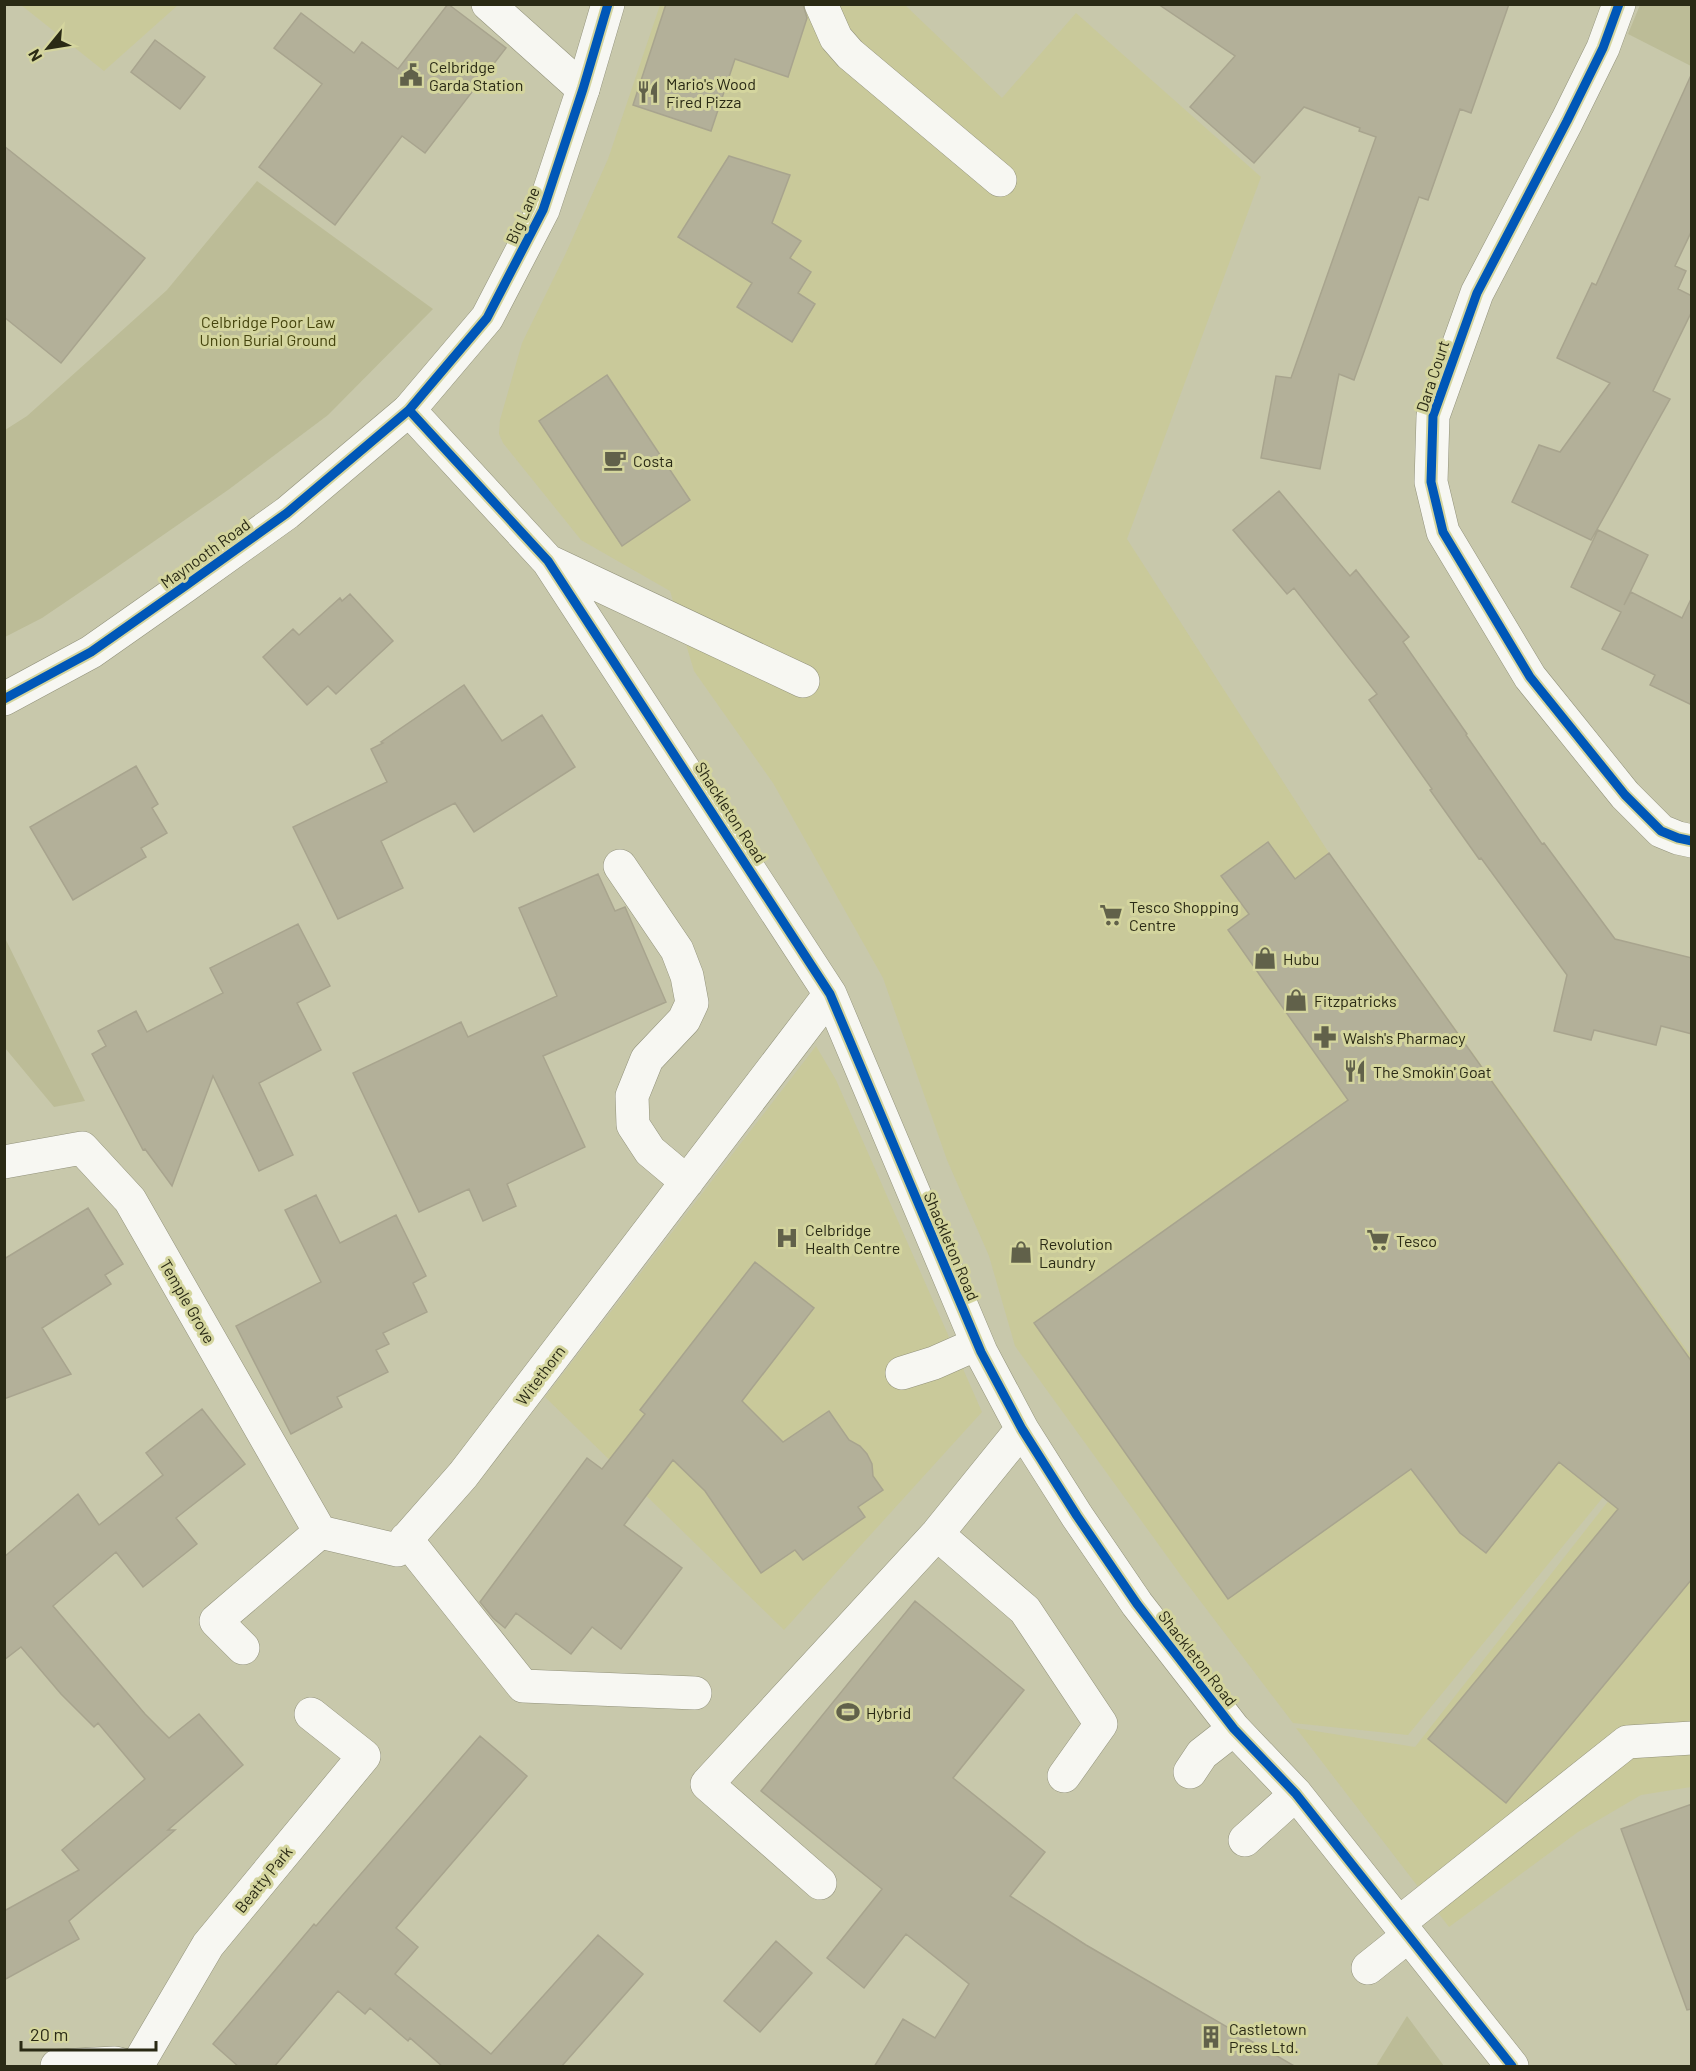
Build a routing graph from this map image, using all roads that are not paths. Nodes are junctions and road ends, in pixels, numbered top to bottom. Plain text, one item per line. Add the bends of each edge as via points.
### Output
1 (488, 4) edge
2 (608, 4) edge
3 (821, 4) edge
4 (1619, 4) edge
5 (584, 89) junction
6 (1000, 180) dead end
7 (409, 410) junction
8 (548, 561) junction
9 (803, 681) dead end
10 (4, 699) edge
11 (1692, 841) edge
12 (620, 866) dead end
13 (830, 994) junction
14 (4, 1162) edge
15 (687, 1182) junction
16 (977, 1344) junction
17 (902, 1373) dead end
18 (1022, 1429) junction
19 (320, 1532) junction
20 (937, 1534) junction
21 (406, 1539) junction
22 (243, 1648) dead end
23 (695, 1693) dead end
24 (311, 1714) dead end
25 (1234, 1729) junction
26 (1692, 1738) edge
27 (1190, 1772) dead end
28 (1064, 1776) dead end
29 (1296, 1794) junction
30 (1245, 1840) dead end
31 (820, 1883) dead end
32 (1403, 1930) junction
33 (1368, 1968) dead end
34 (57, 2067) edge
35 (127, 2067) edge
36 (137, 2067) edge
37 (1512, 2067) edge

1 - 5 street
2 - 5 street, Big Lane
3 - 6 street via 836,38 850,54
4 - 11 street, Dara Court via 1603,48 1477,293 1433,416 1431,482 1443,532 1530,677 1654,824 1661,831
5 - 7 street, Big Lane via 543,210 488,318
7 - 8 street, Shackleton Road
7 - 10 street, Maynooth Road via 287,513 185,586 91,652
8 - 9 street
8 - 13 street, Shackleton Road
12 - 15 street via 676,950 687,976 692,1003 684,1020 647,1059 632,1096 633,1125 650,1151
13 - 15 street, Witethorn
13 - 16 street, Shackleton Road
14 - 19 street, Temple Grove via 82,1148 130,1200
15 - 21 street, Witethorn via 464,1475
16 - 17 street
16 - 18 street, Shackleton Road
18 - 20 street
18 - 25 street, Shackleton Road via 1137,1604
19 - 21 street via 397,1550
19 - 22 street via 216,1621
20 - 28 street via 1025,1610 1101,1724
20 - 31 street via 706,1784
21 - 23 street via 523,1686
24 - 36 street, Beatty Park via 364,1756 208,1945
25 - 27 street via 1202,1754
25 - 29 street, Shackleton Road
26 - 32 street via 1627,1742
29 - 30 street
29 - 32 street, Shackleton Road
32 - 33 street
32 - 37 street, Shackleton Road
34 - 35 street via 115,2063

